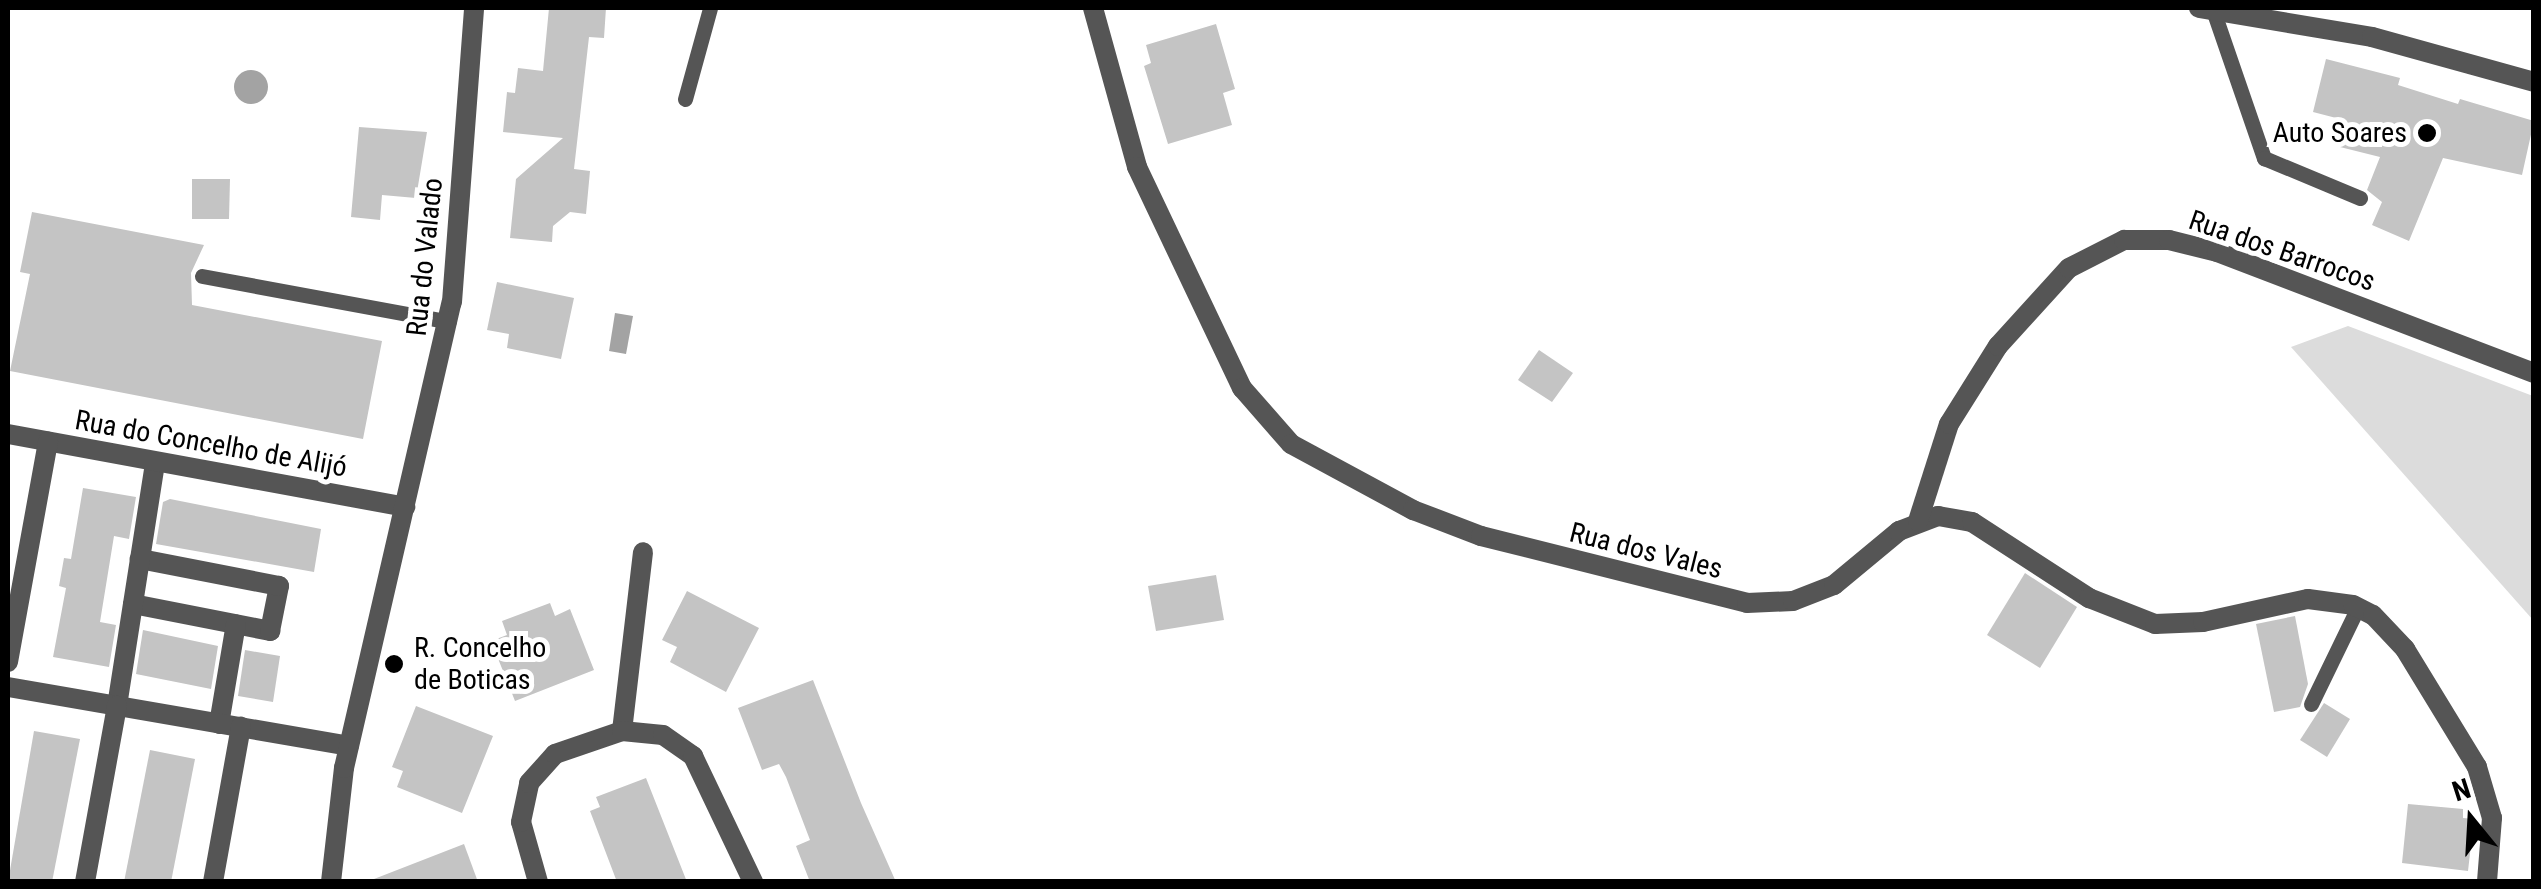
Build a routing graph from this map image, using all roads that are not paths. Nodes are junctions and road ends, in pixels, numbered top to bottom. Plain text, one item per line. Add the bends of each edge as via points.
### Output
1 (474, 8) edge
2 (710, 8) edge
3 (1093, 8) edge
4 (2206, 9) edge
5 (2534, 82) edge
6 (685, 99) dead end
7 (2360, 198) dead end
8 (202, 276) dead end
9 (449, 322) junction
10 (2534, 373) edge
11 (8, 434) edge
12 (48, 442) junction
13 (155, 462) junction
14 (405, 507) junction
15 (1918, 520) junction
16 (643, 552) dead end
17 (140, 559) junction
18 (132, 604) junction
19 (2358, 607) junction
20 (236, 624) junction
21 (8, 662) edge
22 (8, 686) edge
23 (2311, 704) dead end
24 (117, 706) junction
25 (219, 724) junction
26 (241, 727) junction
27 (622, 731) junction
28 (348, 746) junction
29 (85, 882) edge
30 (213, 882) edge
31 (331, 882) edge
32 (538, 882) edge
33 (752, 882) edge
34 (2486, 882) edge

1 - 9 street, Rua do Valado
2 - 6 lane
3 - 15 street, Rua dos Vales via 1137,167 1242,388 1292,444 1396,502 1480,536 1747,603 1793,600 1834,586
4 - 5 street via 2372,37
4 - 7 lane via 2264,158
8 - 9 lane
9 - 14 street, Rua do Valado
10 - 15 street, Rua dos Barrocos via 2216,252 2169,240 2124,240 2069,268 1998,346 1948,424
11 - 12 street, Rua do Concelho de Alijó
12 - 13 street, Rua do Concelho de Alijó
12 - 21 street
13 - 14 street, Rua do Concelho de Alijó
13 - 17 street
14 - 28 street, Rua do Valado
15 - 19 street via 1972,522 2090,598 2154,624 2203,622 2308,598
16 - 27 street
17 - 18 street
17 - 20 street via 279,586 270,631
18 - 20 street
18 - 24 street
19 - 23 lane
19 - 34 street via 2404,649 2477,768 2492,818
20 - 25 street
22 - 24 street
24 - 25 street
24 - 29 street
25 - 26 street
26 - 28 street
26 - 30 street
27 - 32 street via 555,754 529,784 521,822
27 - 33 street via 662,735 692,756
28 - 31 street, Rua do Valado

